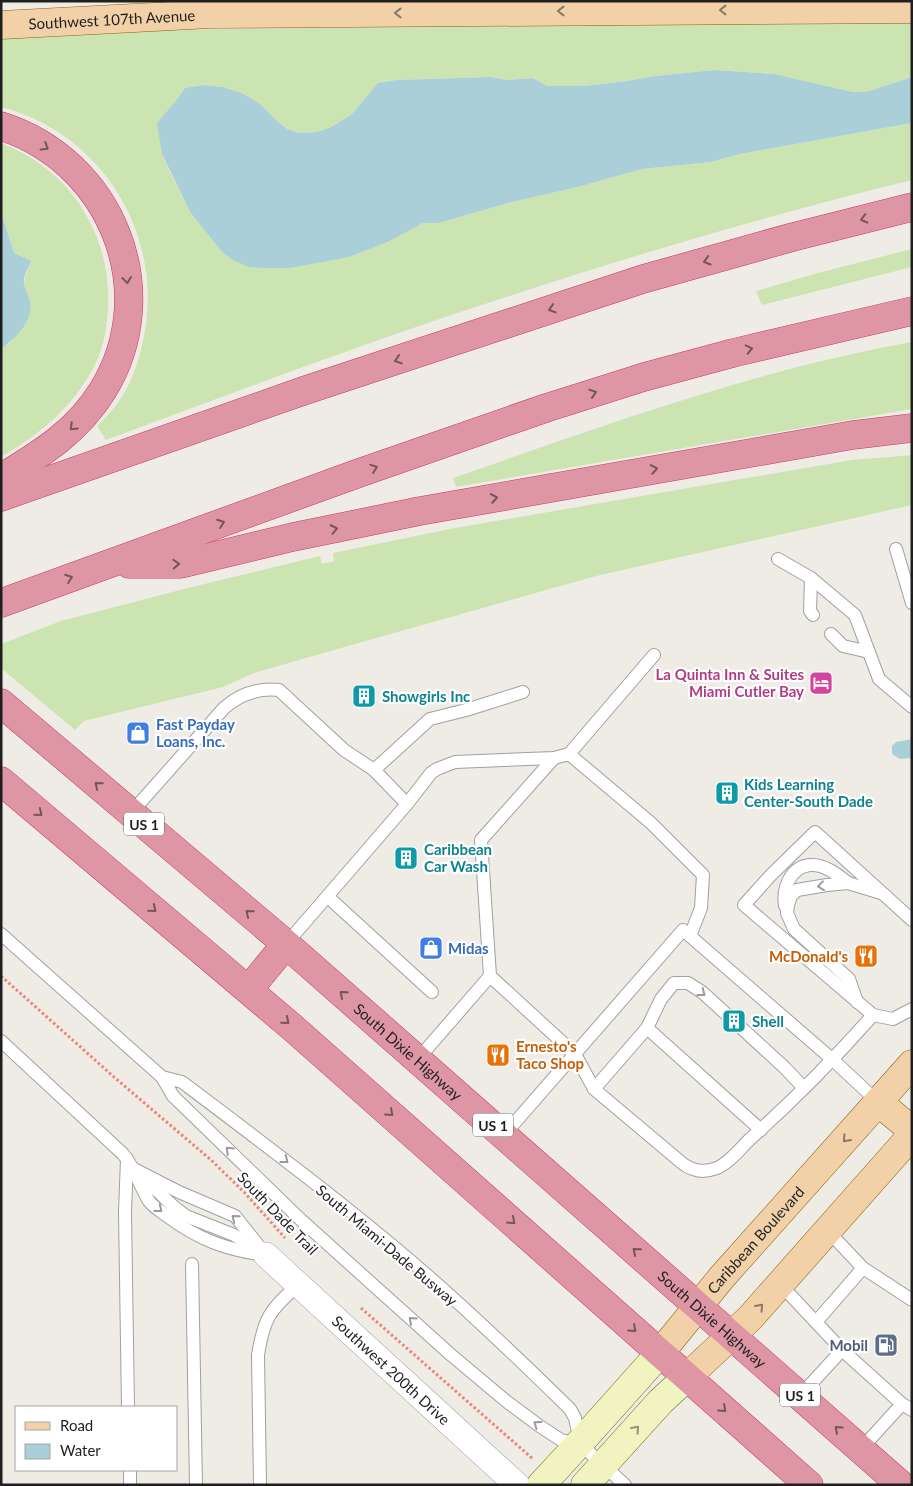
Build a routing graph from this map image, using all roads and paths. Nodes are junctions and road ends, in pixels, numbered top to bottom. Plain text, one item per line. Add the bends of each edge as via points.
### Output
1 (210, 8) edge
2 (912, 8) edge
3 (1, 25) edge
4 (1, 126) edge
5 (912, 207) edge
6 (912, 311) edge
7 (912, 428) edge
8 (1, 478) edge
9 (1, 497) edge
10 (896, 549) dead end
11 (778, 560) dead end
12 (110, 564) junction
13 (811, 578) junction
14 (912, 603) edge
15 (1, 604) edge
16 (814, 615) dead end
17 (831, 634) dead end
18 (869, 652) junction
19 (654, 655) dead end
20 (523, 692) dead end
21 (1, 703) edge
22 (912, 707) edge
23 (569, 754) junction
24 (554, 758) junction
25 (374, 770) junction
26 (1, 781) edge
27 (407, 804) junction
28 (131, 813) junction
29 (848, 884) junction
30 (886, 895) junction
31 (328, 896) junction
32 (787, 914) junction
33 (912, 920) edge
34 (1, 934) edge
35 (690, 936) junction
36 (286, 944) junction
37 (1, 976) edge
38 (490, 976) junction
39 (249, 989) junction
40 (432, 992) dead end
41 (858, 1002) junction
42 (912, 1009) edge
43 (873, 1015) junction
44 (647, 1028) junction
45 (1, 1042) edge
46 (575, 1054) junction
47 (418, 1059) junction
48 (833, 1060) junction
49 (912, 1064) edge
50 (162, 1076) junction
51 (804, 1088) junction
52 (594, 1089) junction
53 (878, 1102) junction
54 (761, 1130) junction
55 (912, 1130) edge
56 (504, 1135) junction
57 (912, 1135) edge
58 (130, 1164) junction
59 (828, 1231) junction
60 (286, 1240) dead end
61 (266, 1255) junction
62 (192, 1264) dead end
63 (863, 1268) junction
64 (299, 1284) junction
65 (780, 1284) junction
66 (912, 1300) edge
67 (358, 1305) dead end
68 (699, 1306) junction
69 (816, 1322) junction
70 (732, 1336) junction
71 (842, 1350) junction
72 (660, 1353) junction
73 (687, 1377) junction
74 (800, 1396) junction
75 (128, 1406) edge
76 (907, 1407) edge
77 (580, 1444) junction
78 (861, 1449) junction
79 (604, 1465) junction
80 (130, 1471) edge
81 (538, 1473) edge
82 (130, 1485) edge
83 (196, 1485) edge
84 (260, 1485) edge
85 (517, 1485) edge
86 (585, 1485) edge
87 (624, 1485) edge
88 (809, 1485) edge
89 (901, 1485) edge

2 -> 1 main road, Southwest 107th Avenue
1 - 3 main road, Southwest 107th Avenue
4 -> 8 highway via 59,155 95,193 106,210 120,247 129,296 123,345 95,402 52,446
5 -> 9 highway via 643,279 306,390
12 -> 6 highway via 467,435 644,377
12 -> 7 highway via 181,564 420,511
10 - 14 lane
11 - 13 lane
15 -> 12 highway
13 - 16 lane via 810,610
13 - 18 lane via 855,615
17 - 18 lane via 843,646
18 - 22 lane via 879,680
19 - 23 lane
20 - 25 lane via 430,719
28 -> 21 highway, South Dixie Highway / US 1
23 - 24 lane
23 - 35 lane via 651,823 703,875 701,908
24 - 27 lane via 449,764 431,773
24 - 38 lane via 481,840
25 - 27 lane
25 - 28 lane via 344,750 279,690 267,689 233,700 224,708
26 -> 39 highway
27 - 31 lane
36 -> 28 highway, South Dixie Highway / US 1
29 - 30 lane
29 -> 32 lane via 797,890 791,896
29 - 32 lane via 820,866 800,868 785,888
30 - 33 lane
30 - 41 lane via 815,832 744,906
31 - 36 lane
31 - 40 lane
32 - 41 lane via 794,929 849,979
34 - 50 lane, South Miami-Dade Busway
35 - 46 lane via 683,930
35 - 48 lane
36 - 39 highway
47 -> 36 highway, South Dixie Highway / US 1
37 - 60 path, South Dade Trail via 211,1160
38 - 46 lane
38 - 47 lane
39 -> 72 highway
41 - 43 lane
42 - 43 lane via 893,1019
43 - 48 lane
44 -> 51 lane via 661,999 674,983 688,983 709,998
44 - 52 lane
44 - 54 lane
45 - 58 lane
46 - 52 lane
46 - 56 lane
47 - 56 highway, South Dixie Highway / US 1
48 - 51 lane
48 - 53 lane
49 - 53 main road, Caribbean Boulevard
77 -> 50 lane, South Miami-Dade Busway via 561,1440 541,1427 442,1348 301,1220 173,1096
50 -> 77 lane, South Miami-Dade Busway via 182,1082 421,1270 570,1409
51 - 54 lane
52 - 54 lane via 689,1169 700,1172 720,1166
53 - 55 main road
53 -> 68 main road, Caribbean Boulevard
68 -> 56 highway, South Dixie Highway / US 1
57 - 59 main road
58 - 61 lane via 186,1216 234,1235
61 -> 58 lane via 235,1216 179,1192
58 - 75 lane via 125,1212
59 - 63 lane
59 - 65 main road
61 - 64 street, Southwest 200th Drive
62 - 83 lane
63 - 66 lane
63 - 69 lane
64 - 84 lane via 274,1309 261,1334 258,1355
64 - 85 street, Southwest 200th Drive
65 - 69 lane
70 -> 65 main road
67 - 81 path
68 - 70 highway, South Dixie Highway / US 1
68 - 72 main road, Caribbean Boulevard
69 - 71 lane
70 - 73 main road
70 - 74 highway, South Dixie Highway / US 1
71 - 74 lane
71 - 76 lane
72 - 73 highway
72 - 77 street, Caribbean Boulevard
79 -> 73 street
73 -> 88 highway
78 -> 74 highway, South Dixie Highway / US 1
76 - 78 lane
77 - 79 lane, South Miami-Dade Busway
77 - 81 street, Caribbean Boulevard
78 - 89 highway, South Dixie Highway / US 1
79 - 86 street
79 - 87 lane, South Miami-Dade Busway
80 - 82 lane

